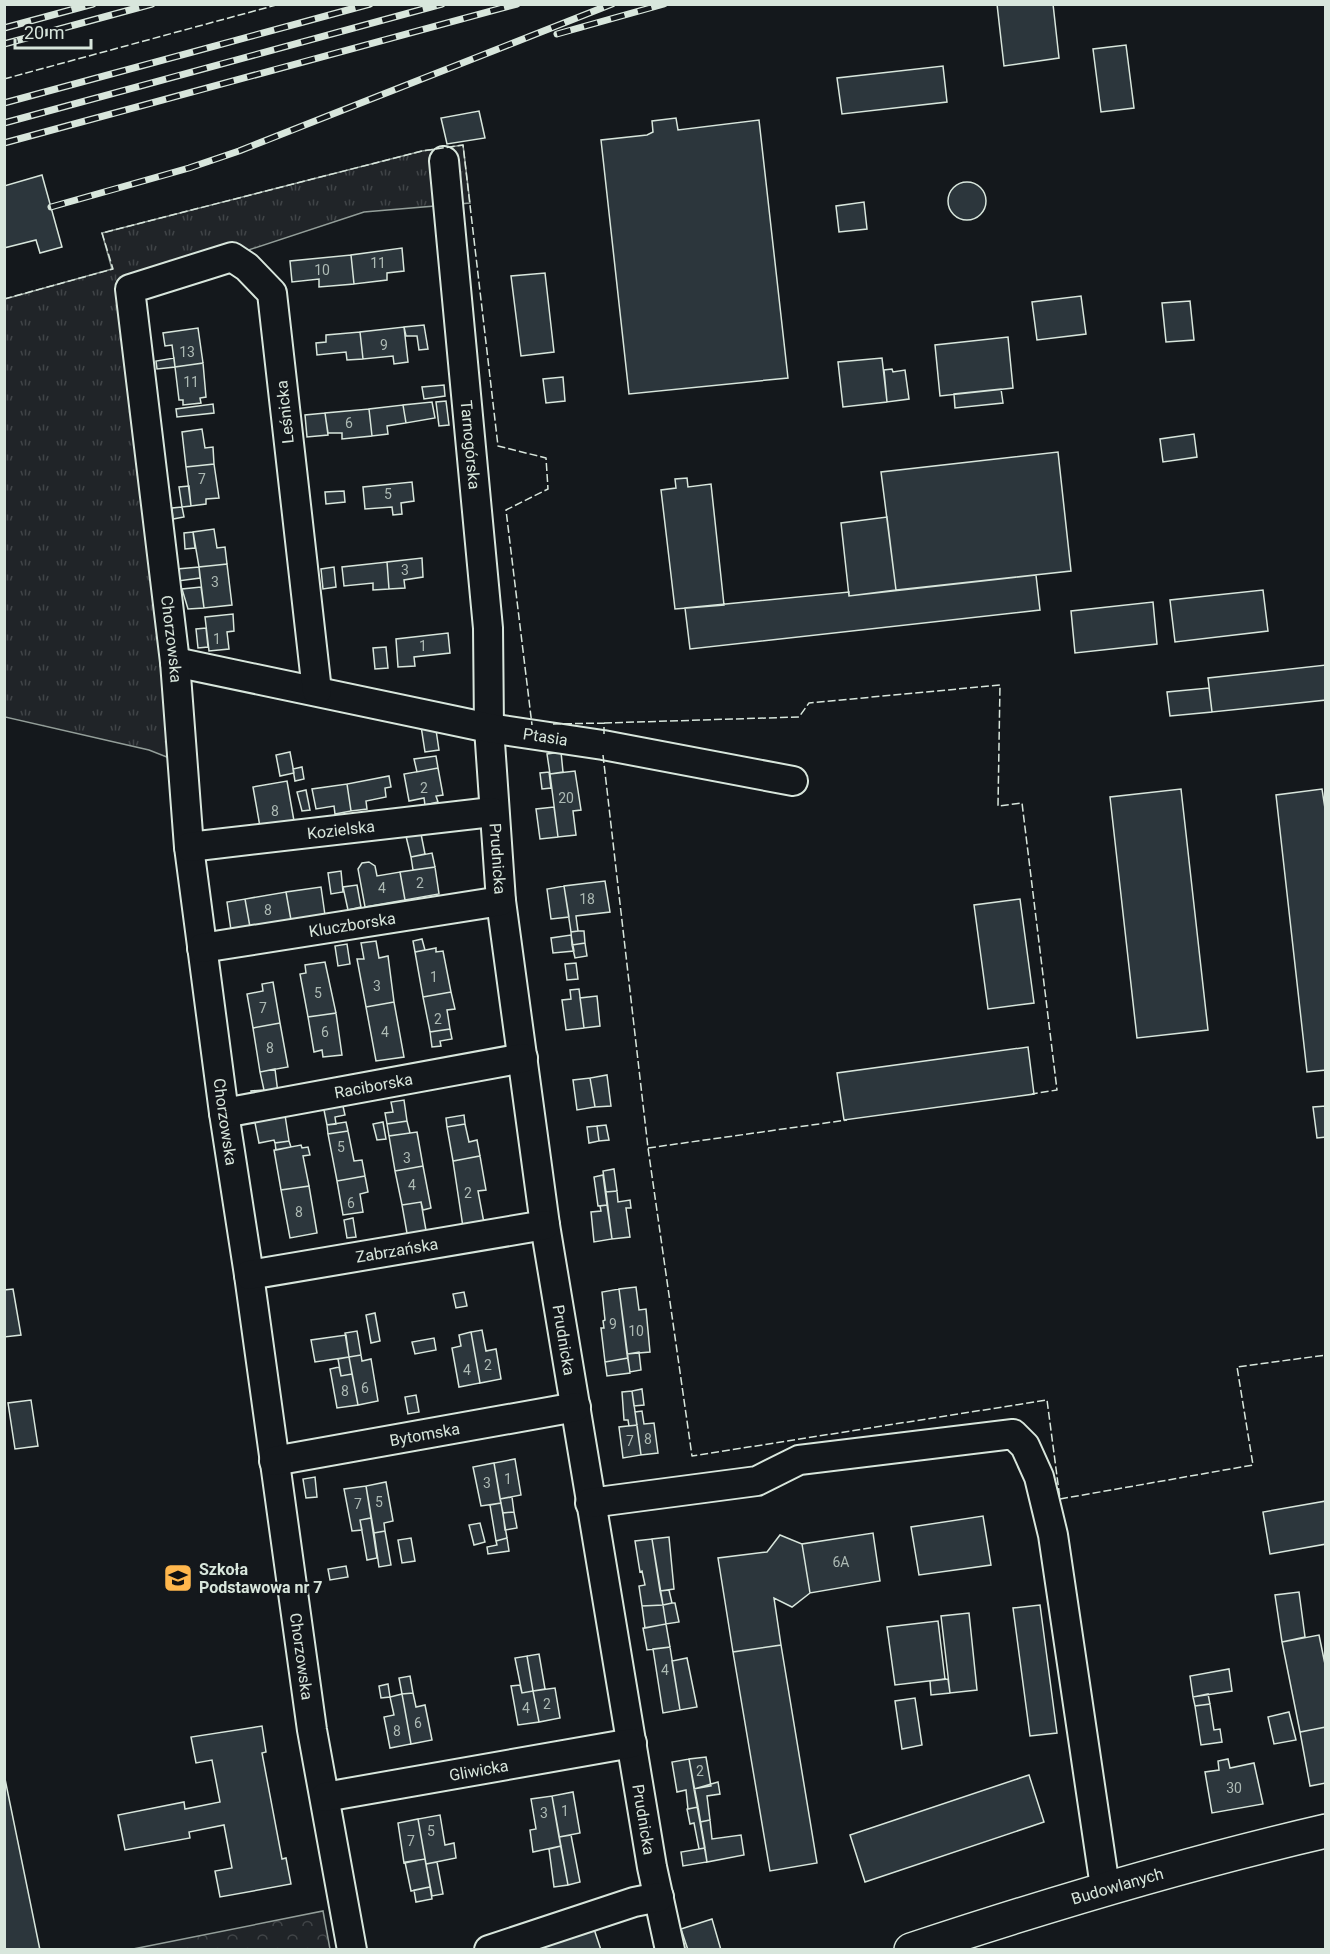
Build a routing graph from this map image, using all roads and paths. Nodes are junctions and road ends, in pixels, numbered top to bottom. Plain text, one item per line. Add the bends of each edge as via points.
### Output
1 (444, 161) dead end
2 (130, 289) joint
3 (175, 662) junction
4 (317, 691) junction
5 (489, 728) junction
6 (793, 781) dead end
7 (492, 812) junction
8 (189, 847) junction
9 (501, 901) junction
10 (202, 948) junction
11 (523, 1058) junction
12 (224, 1113) junction
13 (544, 1225) junction
14 (249, 1275) junction
15 (576, 1407) junction
16 (274, 1461) junction
17 (590, 1503) junction
18 (632, 1743) junction
19 (325, 1797) junction
20 (1326, 1831) edge
21 (1105, 1887) junction
22 (658, 1897) junction
23 (352, 1950) edge
24 (489, 1950) edge
25 (670, 1950) edge
26 (911, 1950) edge

1 - 5 street, Tarnogórska via 488,628
2 - 3 street, Chorzowska
2 - 4 street, Leśnicka via 232,257 272,293
3 - 4 street, Ptasia
3 - 8 street, Chorzowska
4 - 5 street, Ptasia
5 - 6 street, Ptasia
5 - 7 street, Prudnicka
7 - 8 street, Kozielska
7 - 9 street, Prudnicka
8 - 10 street, Chorzowska
9 - 10 street, Kluczborska
9 - 11 street, Prudnicka
10 - 12 street, Chorzowska
11 - 12 street, Raciborska
11 - 13 street, Prudnicka
12 - 14 street, Chorzowska
13 - 14 street, Zabrzańska
13 - 15 street, Prudnicka
14 - 16 street, Chorzowska
15 - 16 street, Bytomska
15 - 17 street, Prudnicka
16 - 19 street, Chorzowska
17 - 18 street, Prudnicka
17 - 21 street via 757,1481 799,1460 1013,1434 1025,1446 1040,1477 1053,1535
18 - 19 street, Gliwicka
18 - 22 street, Prudnicka
19 - 23 street, Chorzowska
20 - 21 main road, Budowlanych
21 - 26 main road, Budowlanych
22 - 24 street
22 - 25 street, Prudnicka

